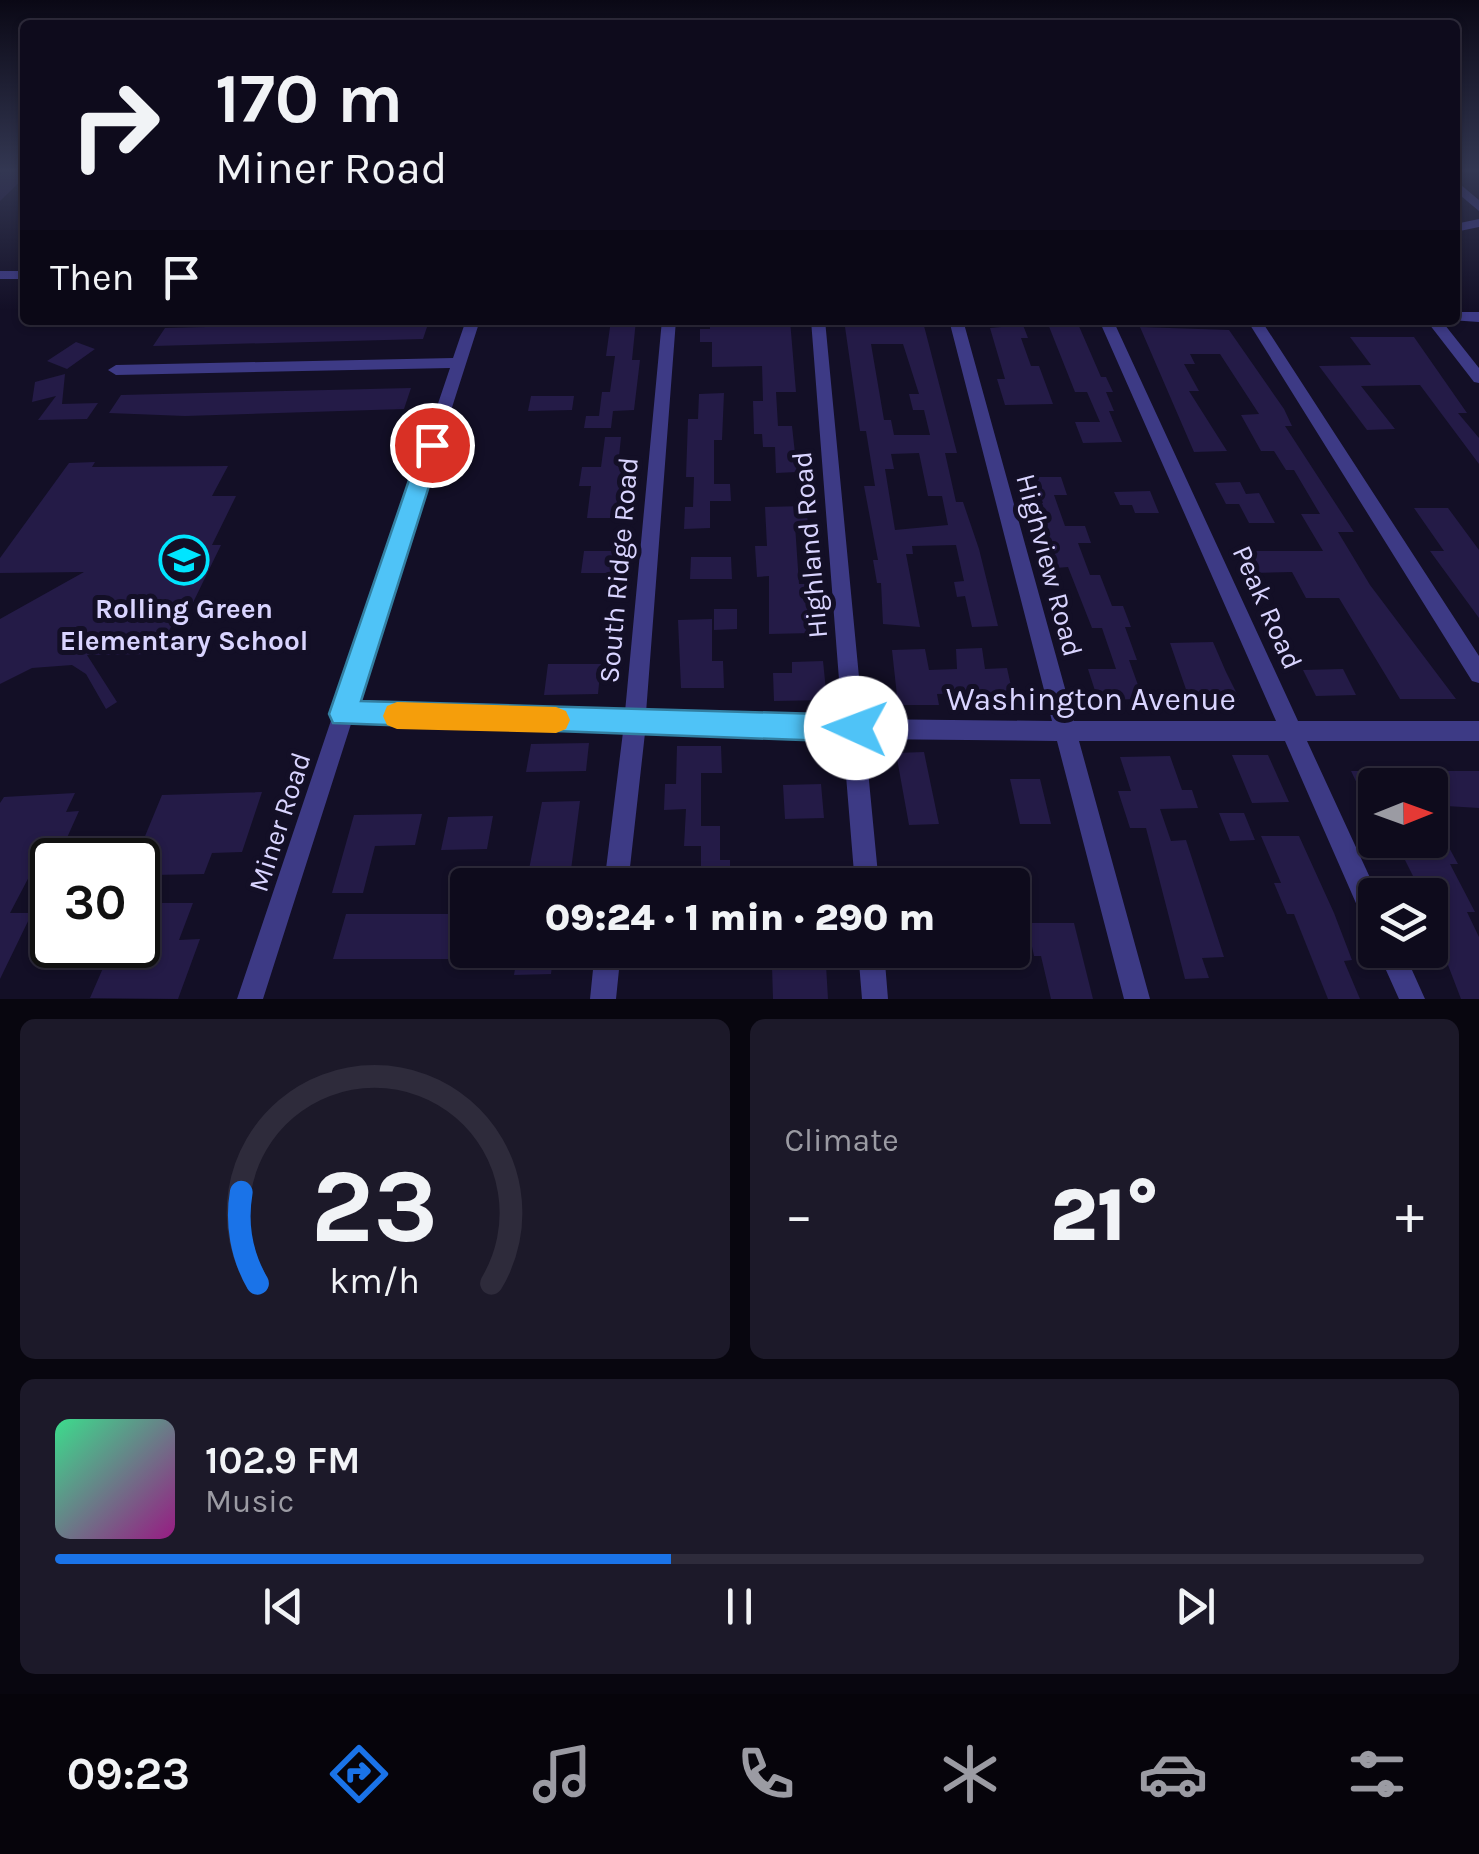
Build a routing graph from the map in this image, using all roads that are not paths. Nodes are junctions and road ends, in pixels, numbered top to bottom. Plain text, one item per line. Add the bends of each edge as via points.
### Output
1 (471, 325) edge
2 (669, 325) edge
3 (818, 325) edge
4 (957, 325) edge
5 (1108, 325) edge
6 (1257, 325) edge
7 (1437, 325) edge
8 (459, 363) junction
9 (116, 370) dead end
10 (1479, 378) edge
11 (1479, 674) edge
12 (343, 714) junction
13 (635, 722) junction
14 (856, 728) junction
15 (1066, 732) junction
16 (1290, 732) junction
17 (1479, 732) edge
18 (618, 868) edge
19 (866, 868) edge
20 (1358, 881) edge
21 (606, 968) edge
22 (872, 968) edge
23 (1398, 968) edge
24 (250, 999) edge
25 (602, 999) edge
26 (875, 999) edge
27 (1137, 999) edge
28 (1412, 999) edge

1 - 8 street, Miner Road
2 - 13 street, South Ridge Road
3 - 14 street, Highland Road
4 - 15 street, Highview Road
5 - 16 street, Peak Road
6 - 11 street
7 - 10 street
8 - 9 street
8 - 12 street, Miner Road
12 - 13 street, Washington Avenue
12 - 24 street, Miner Road
13 - 14 street, Washington Avenue
13 - 18 street, South Ridge Road
14 - 15 street, Washington Avenue
14 - 19 street, Highland Road
15 - 16 street, Washington Avenue
15 - 27 street, Highview Road
16 - 17 street, Washington Avenue
16 - 20 street, Peak Road
21 - 25 street
22 - 26 street
23 - 28 street

